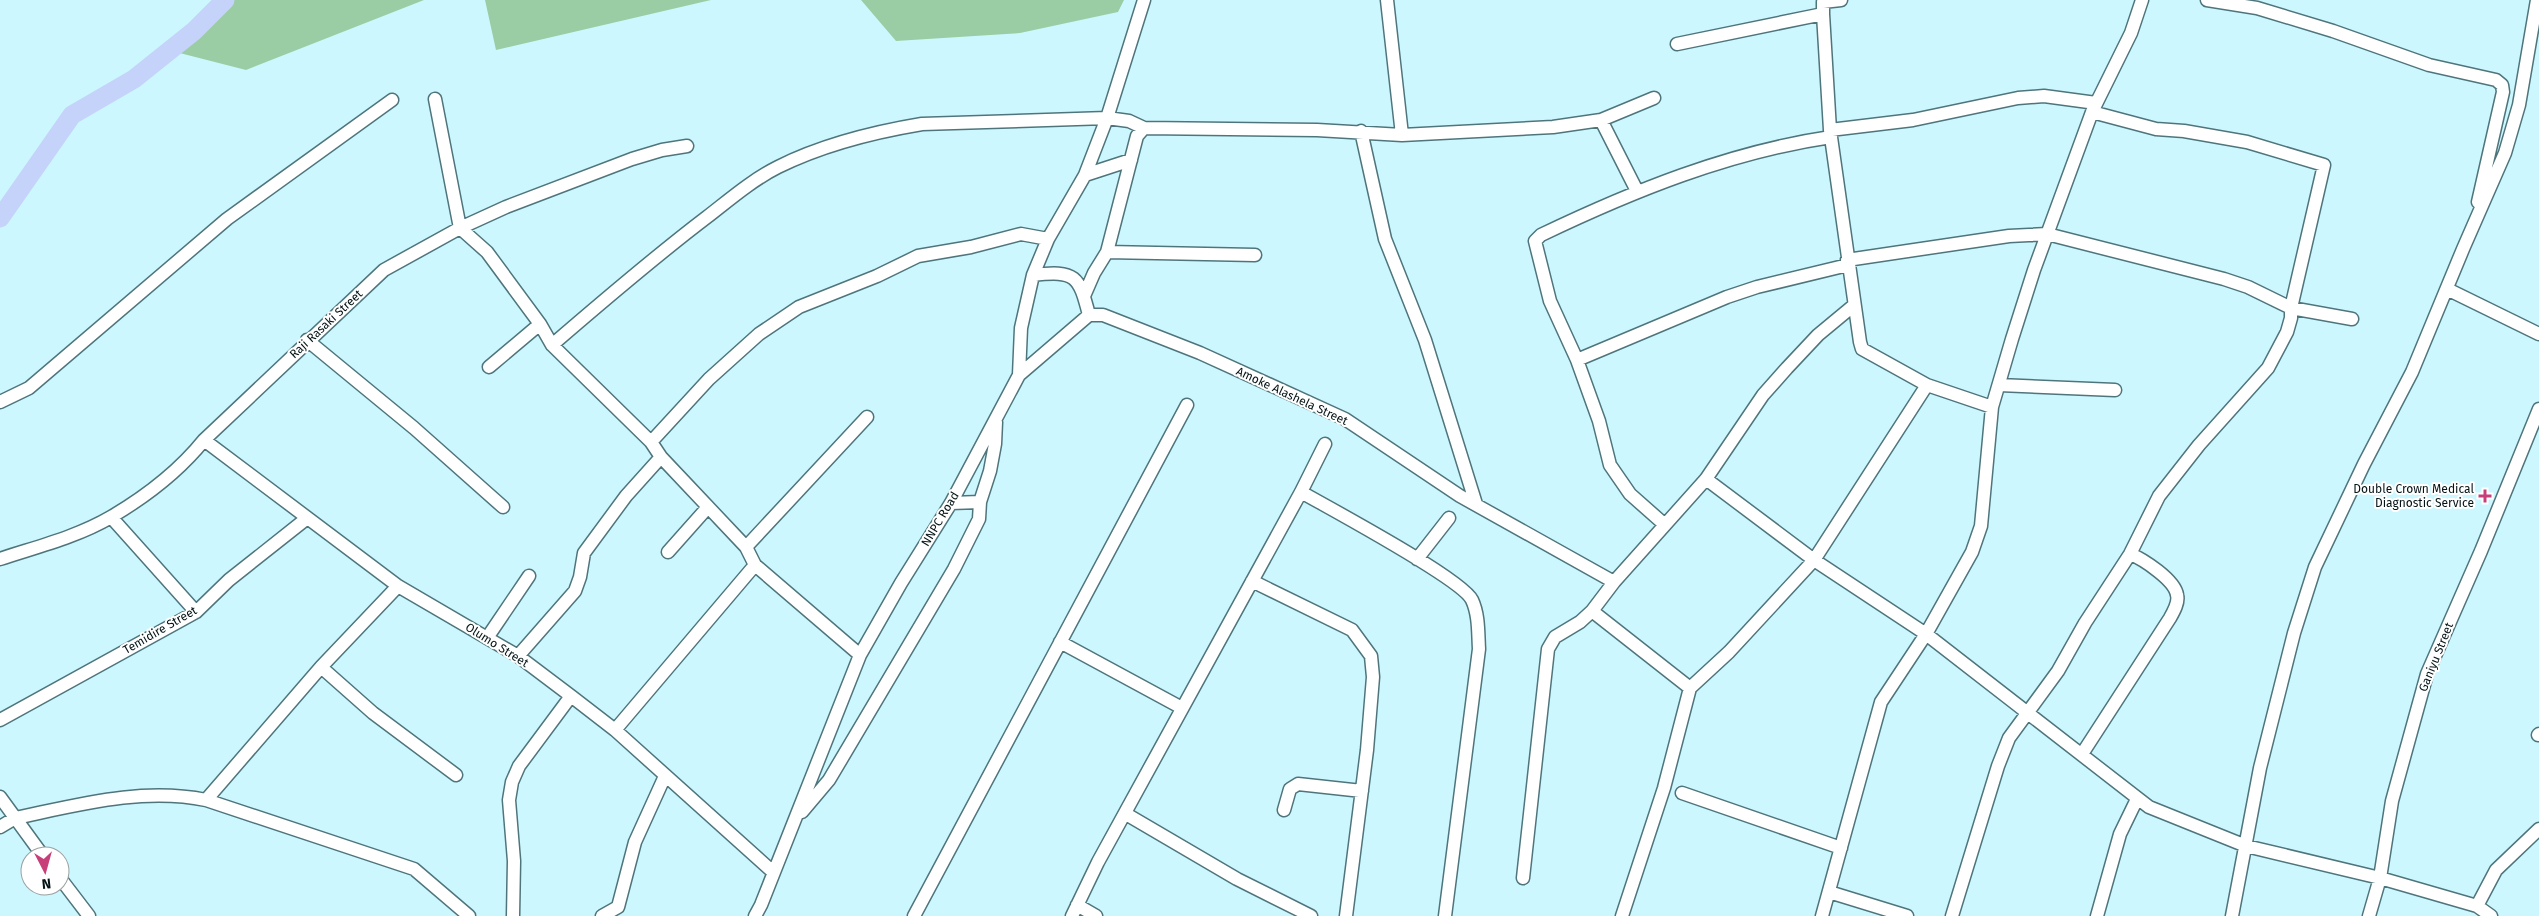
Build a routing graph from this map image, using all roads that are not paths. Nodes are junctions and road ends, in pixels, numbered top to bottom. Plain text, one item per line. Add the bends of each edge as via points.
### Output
1 (1144, 0) edge
2 (1387, 0) edge
3 (1841, 0) edge
4 (2142, 0) edge
5 (2207, 0) edge
6 (2537, 0) edge
7 (1823, 5) edge
8 (1677, 44) dead end
9 (435, 98) dead end
10 (1654, 98) dead end
11 (392, 100) dead end
12 (2094, 107) junction
13 (1107, 118) junction
14 (1601, 120) junction
15 (1144, 128) junction
16 (1361, 131) junction
17 (1830, 133) junction
18 (1402, 135) junction
19 (687, 146) dead end
20 (1131, 160) junction
21 (1085, 175) junction
22 (1637, 191) junction
23 (460, 228) junction
24 (2047, 234) junction
25 (1048, 239) junction
26 (2468, 239) junction
27 (1108, 252) junction
28 (1255, 255) dead end
29 (1848, 263) junction
30 (1033, 275) junction
31 (2447, 289) junction
32 (1084, 296) junction
33 (1853, 306) junction
34 (2291, 308) junction
35 (1090, 316) junction
36 (2352, 319) dead end
37 (540, 324) junction
38 (2539, 334) edge
39 (307, 340) junction
40 (552, 345) junction
41 (1577, 360) junction
42 (488, 367) dead end
43 (1019, 375) junction
44 (1927, 385) junction
45 (1999, 385) junction
46 (2115, 390) dead end
47 (0, 402) edge
48 (1186, 405) dead end
49 (1992, 407) junction
50 (2539, 409) edge
51 (867, 417) dead end
52 (996, 419) junction
53 (204, 440) junction
54 (651, 442) junction
55 (1324, 444) dead end
56 (661, 458) junction
57 (1706, 479) junction
58 (1301, 492) junction
59 (980, 502) junction
60 (951, 503) junction
61 (1476, 504) junction
62 (503, 507) dead end
63 (708, 507) junction
64 (111, 517) junction
65 (1449, 518) dead end
66 (306, 519) junction
67 (1665, 525) junction
68 (746, 547) junction
69 (668, 552) dead end
70 (2130, 554) junction
71 (0, 559) edge
72 (1417, 559) junction
73 (1814, 560) junction
74 (755, 565) junction
75 (529, 576) dead end
76 (1252, 581) junction
77 (1614, 582) junction
78 (398, 586) junction
79 (1592, 610) junction
80 (196, 612) junction
81 (1926, 634) junction
82 (487, 638) junction
83 (1060, 642) junction
84 (860, 655) junction
85 (518, 656) junction
86 (321, 667) junction
87 (1690, 688) junction
88 (571, 696) junction
89 (1182, 708) junction
90 (2029, 714) junction
91 (0, 720) edge
92 (615, 730) junction
93 (2082, 754) junction
94 (456, 775) dead end
95 (665, 776) junction
96 (1362, 791) junction
97 (1682, 793) dead end
98 (0, 796) edge
99 (2138, 799) junction
100 (206, 800) junction
101 (1284, 810) dead end
102 (1126, 814) junction
103 (15, 818) junction
104 (795, 819) junction
105 (0, 827) edge
106 (2539, 829) edge
107 (36, 846) edge
108 (2246, 846) junction
109 (1841, 848) junction
110 (773, 872) junction
111 (1523, 878) dead end
112 (2380, 878) junction
113 (70, 891) edge
114 (1829, 892) junction
115 (2477, 906) junction
116 (1075, 911) edge
117 (89, 916) edge
118 (469, 916) edge
119 (513, 916) edge
120 (602, 916) edge
121 (755, 916) edge
122 (914, 916) edge
123 (1096, 916) edge
124 (1311, 916) edge
125 (1346, 916) edge
126 (1444, 916) edge
127 (1622, 916) edge
128 (1822, 916) edge
129 (1907, 916) edge
130 (1952, 916) edge
131 (2097, 916) edge
132 (2232, 916) edge
133 (2369, 916) edge
134 (2491, 916) edge

1 - 13 street, NNPC Road
2 - 18 street
3 - 7 street
4 - 12 street via 2131,33
5 - 26 street via 2257,8 2430,65 2496,80 2502,85 2494,140
6 - 26 street via 2519,105 2505,153
7 - 8 street
7 - 17 street
9 - 23 street
10 - 14 street
11 - 47 street via 227,219 29,388
12 - 17 street via 2053,96 2018,98
12 - 24 street
12 - 34 street via 2156,129 2247,142 2324,166
13 - 15 street via 1129,121
13 - 21 street, NNPC Road
13 - 40 street via 922,124 805,154 739,192 644,266
14 - 18 street via 1553,127
14 - 22 street
15 - 16 street
15 - 20 street via 1137,136
16 - 18 street
16 - 61 street via 1385,240 1425,340
17 - 22 street via 1759,150
17 - 29 street
19 - 23 street, Raji Rasaki Street via 662,150 592,173
20 - 21 street
20 - 27 street
21 - 25 street, NNPC Road
22 - 41 street via 1535,241 1550,301
23 - 37 street via 487,252
23 - 39 street, Raji Rasaki Street via 384,270
24 - 29 street via 2009,236
24 - 34 street via 2224,279
24 - 45 street
25 - 30 street, NNPC Road
25 - 54 street via 1021,234 918,256 799,307 759,334 709,379
26 - 31 street
27 - 28 street
27 - 32 street
29 - 33 street
29 - 41 street via 1727,297
30 - 32 street via 1058,272 1082,286
30 - 43 street, NNPC Road via 1021,328
31 - 38 street
31 - 108 street via 2412,372 2315,567 2294,633 2263,759
32 - 35 street
33 - 44 street via 1862,349
33 - 57 street via 1818,335 1763,395
34 - 36 street
34 - 70 street via 2287,332 2268,368 2199,445 2159,496
35 - 43 street
35 - 61 street, Amoke Alashela Street via 1103,315 1200,353 1346,419
37 - 40 street
37 - 42 street
39 - 53 street, Raji Rasaki Street
39 - 62 street
40 - 54 street
41 - 67 street via 1599,421 1610,465 1630,494
43 - 52 street, NNPC Road
44 - 49 street
44 - 73 street
45 - 46 street
45 - 49 street
48 - 83 street
49 - 81 street via 1981,526 1972,552
50 - 112 street, Ganiyu Street via 2426,674 2392,801
51 - 68 street
52 - 59 street via 990,471
52 - 60 street, NNPC Road
53 - 64 street, Raji Rasaki Street via 160,484
53 - 66 street, Olumo Street
54 - 56 street
55 - 58 street
56 - 63 street
56 - 85 street via 626,496 584,553 575,591
57 - 67 street
57 - 73 street
58 - 72 street
58 - 76 street
59 - 60 street
59 - 104 street via 979,519 894,674 830,780
60 - 84 street, NNPC Road
61 - 77 street, Amoke Alashela Street
63 - 68 street
63 - 69 street
64 - 71 street, Raji Rasaki Street
64 - 80 street
65 - 72 street
66 - 78 street, Olumo Street
66 - 80 street, Temidire Street via 228,580
67 - 77 street
68 - 74 street
70 - 90 street
70 - 93 street via 2144,560 2174,586 2178,596 2170,618
72 - 126 street via 1472,598 1477,618 1479,649
73 - 81 street
73 - 87 street via 1729,652
74 - 84 street
74 - 92 street
75 - 82 street
76 - 89 street
76 - 96 street via 1352,630 1371,656 1373,677
77 - 79 street
78 - 82 street, Olumo Street
78 - 86 street
79 - 87 street
79 - 111 street via 1555,638 1548,649
80 - 91 street, Temidire Street
81 - 90 street
81 - 109 street via 1881,702
82 - 85 street, Olumo Street
83 - 89 street
83 - 122 street
84 - 104 street, NNPC Road
85 - 88 street, Olumo Street
86 - 94 street via 374,713
86 - 100 street
87 - 127 street via 1664,788
88 - 92 street, Olumo Street
88 - 119 street via 519,766 512,782 509,800 514,861
89 - 102 street
90 - 93 street
90 - 130 street via 2009,738 1998,766
92 - 95 street, Olumo Street
93 - 99 street
95 - 110 street, Olumo Street
95 - 120 street via 635,842 618,907
96 - 101 street via 1298,784 1290,789
96 - 125 street
97 - 109 street
98 - 103 street
99 - 108 street via 2149,807
99 - 131 street via 2120,834
100 - 103 street via 183,795 138,795
100 - 118 street via 414,869
102 - 116 street
102 - 124 street via 1237,879
103 - 105 street
103 - 107 street
104 - 110 street, NNPC Road
106 - 115 street via 2496,870
108 - 112 street
108 - 132 street
109 - 114 street
110 - 121 street, NNPC Road
112 - 115 street
112 - 133 street, Ganiyu Street
113 - 117 street
114 - 128 street
114 - 129 street
115 - 134 street
116 - 123 street

